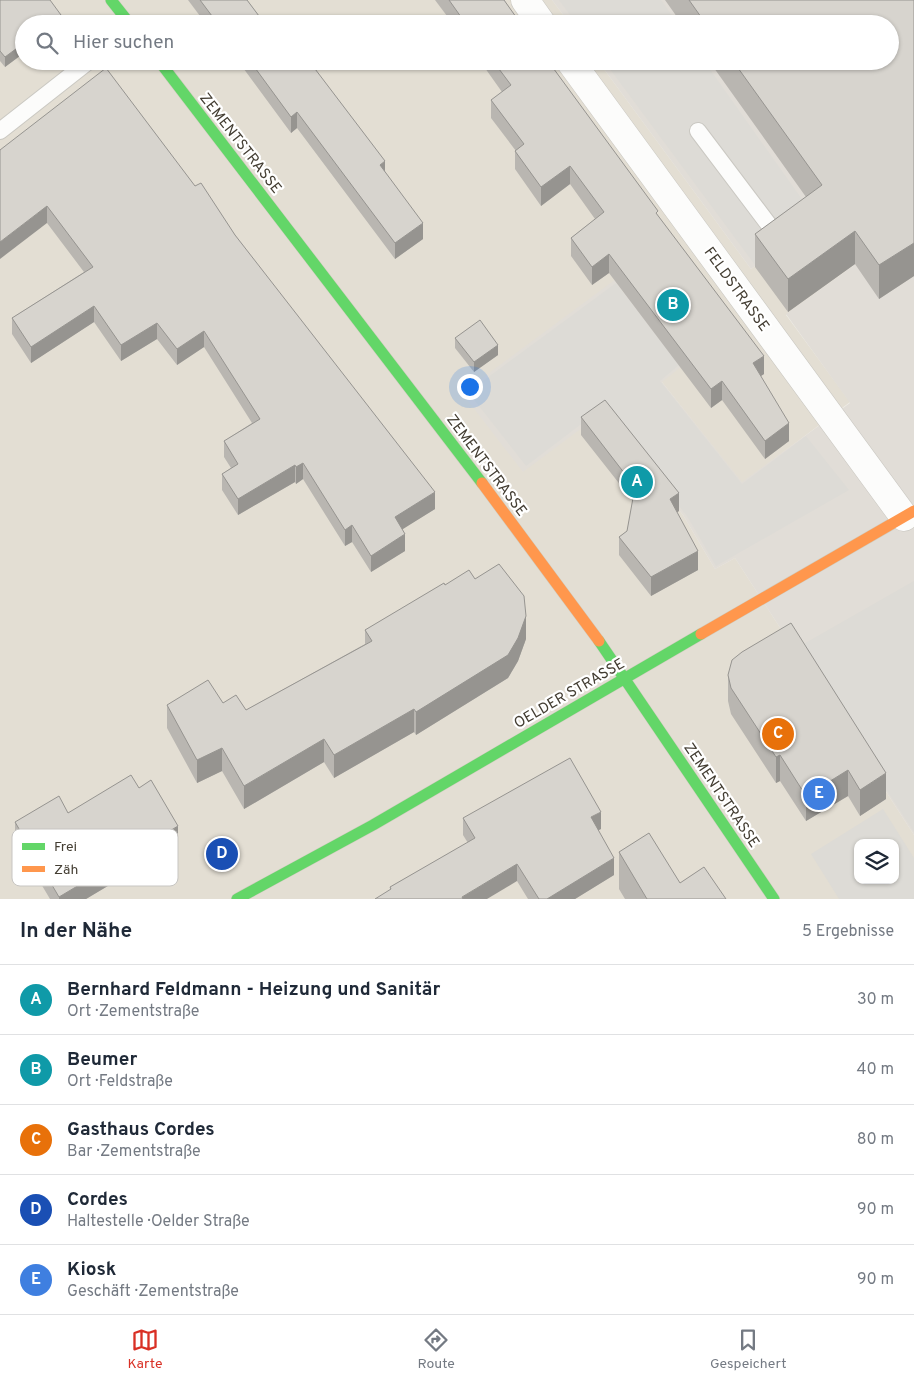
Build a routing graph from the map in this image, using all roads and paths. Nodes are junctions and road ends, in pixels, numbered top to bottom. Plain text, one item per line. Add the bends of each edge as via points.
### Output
1 (111, 0) edge
2 (525, 0) edge
3 (123, 15) edge
4 (536, 15) edge
5 (78, 70) edge
6 (166, 70) edge
7 (577, 70) edge
8 (0, 131) edge
9 (698, 132) dead end
10 (774, 233) edge
11 (909, 514) edge
12 (625, 678) junction
13 (237, 899) edge
14 (774, 899) edge

1 - 3 street
2 - 4 street
5 - 8 lane
6 - 12 street, ZEMENTSTRASSE via 431,415
7 - 11 street, FELDSTRASSE
9 - 10 lane
11 - 12 street, OELDER STRASSE
12 - 13 street, OELDER STRASSE via 373,825
12 - 14 street, ZEMENTSTRASSE

